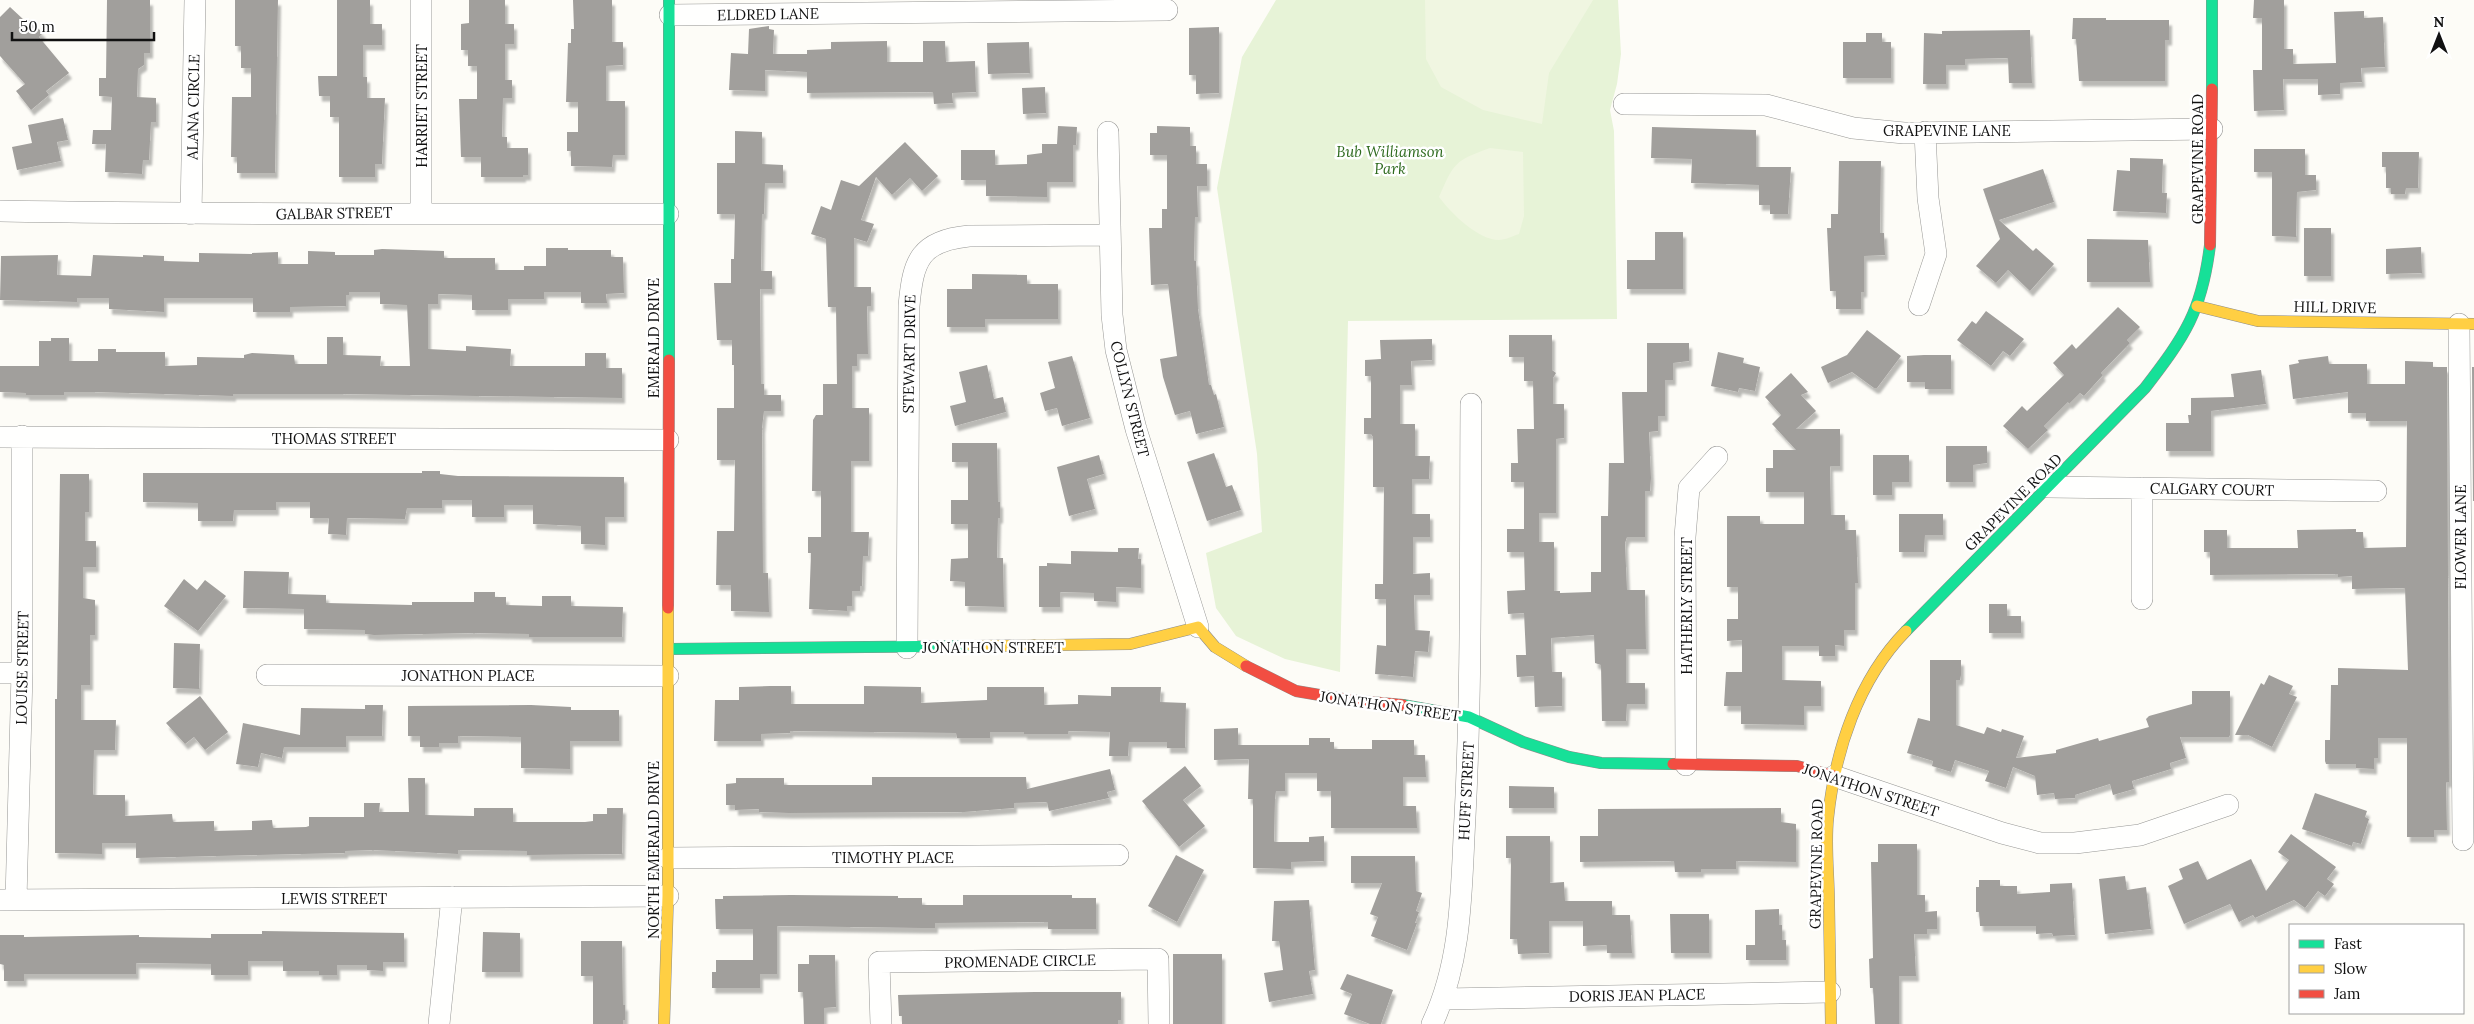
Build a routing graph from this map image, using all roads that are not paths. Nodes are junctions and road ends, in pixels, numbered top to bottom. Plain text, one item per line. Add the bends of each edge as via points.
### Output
1 (195, 0) edge
2 (421, 0) edge
3 (2212, 0) edge
4 (669, 7) edge
5 (1167, 10) dead end
6 (1624, 104) dead end
7 (2212, 129) junction
8 (1108, 132) dead end
9 (1925, 132) junction
10 (0, 211) edge
11 (421, 212) junction
12 (191, 214) junction
13 (668, 214) junction
14 (1109, 235) junction
15 (1919, 305) dead end
16 (2197, 306) junction
17 (2466, 324) edge
18 (1471, 404) dead end
19 (22, 436) junction
20 (0, 437) edge
21 (668, 440) junction
22 (1717, 457) dead end
23 (2048, 487) junction
24 (2142, 488) junction
25 (2376, 491) dead end
26 (2142, 599) dead end
27 (1198, 627) junction
28 (906, 648) junction
29 (668, 650) junction
30 (0, 673) edge
31 (22, 674) junction
32 (267, 675) dead end
33 (668, 676) junction
34 (1469, 717) junction
35 (1686, 765) junction
36 (1834, 776) junction
37 (2468, 786) edge
38 (2228, 805) dead end
39 (2462, 840) dead end
40 (1118, 855) dead end
41 (668, 858) junction
42 (668, 896) junction
43 (452, 897) junction
44 (8, 900) edge
45 (1830, 992) junction
46 (1444, 999) junction
47 (440, 1024) edge
48 (664, 1024) edge
49 (881, 1024) edge
50 (1159, 1024) edge
51 (1432, 1024) edge
52 (1831, 1024) edge

1 - 12 street, ALANA CIRCLE
2 - 11 street, HARRIET STREET
3 - 7 main road, GRAPEVINE ROAD
4 - 5 street, ELDRED LANE
4 - 13 main road, EMERALD DRIVE
6 - 9 street, GRAPEVINE LANE via 1766,105 1853,128
7 - 9 street, GRAPEVINE LANE
7 - 16 main road, GRAPEVINE ROAD via 2211,248
8 - 14 street, COLLYN STREET
9 - 15 street via 1928,198 1936,254
10 - 12 street, GALBAR STREET
11 - 12 street, GALBAR STREET
11 - 13 street, GALBAR STREET
13 - 21 main road, EMERALD DRIVE
14 - 27 street, COLLYN STREET via 1116,350 1136,429
14 - 28 street, STEWART DRIVE via 949,238 932,246 919,259 911,278 909,306
16 - 17 main road, HILL DRIVE via 2258,321
16 - 23 main road, GRAPEVINE ROAD via 2178,347 2145,388
17 - 37 street, FLOWER LANE
18 - 34 street, HUFF STREET
19 - 20 street, THOMAS STREET
19 - 21 street, THOMAS STREET
19 - 31 street, LOUISE STREET
21 - 29 main road, EMERALD DRIVE
22 - 35 street, HATHERLY STREET via 1689,488
23 - 24 street, CALGARY COURT
23 - 36 main road, GRAPEVINE ROAD via 1893,644 1868,680 1844,740
24 - 25 street, CALGARY COURT
24 - 26 street
27 - 28 main road, JONATHON STREET via 1130,644
27 - 34 main road, JONATHON STREET via 1215,647 1262,676 1296,692 1406,705
28 - 29 main road, JONATHON STREET
29 - 33 main road, EMERALD DRIVE
30 - 31 street
31 - 44 street, LOUISE STREET
32 - 33 street, JONATHON PLACE
33 - 41 main road, NORTH EMERALD DRIVE
34 - 35 main road, JONATHON STREET via 1523,742 1569,757 1601,763
34 - 46 street, HUFF STREET via 1458,936
35 - 36 main road, JONATHON STREET via 1797,766
36 - 38 street, JONATHON STREET via 2040,843 2074,843 2140,835
36 - 45 main road, GRAPEVINE ROAD via 1828,820
37 - 39 street, FLOWER LANE
40 - 41 street, TIMOTHY PLACE
41 - 42 main road, NORTH EMERALD DRIVE
42 - 43 street, LEWIS STREET
42 - 48 main road, NORTH EMERALD DRIVE
43 - 44 street, LEWIS STREET
43 - 47 street
45 - 46 street, DORIS JEAN PLACE
45 - 52 main road, GRAPEVINE ROAD
46 - 51 street, HUFF STREET
49 - 50 street, PROMENADE CIRCLE via 879,962 1158,959

